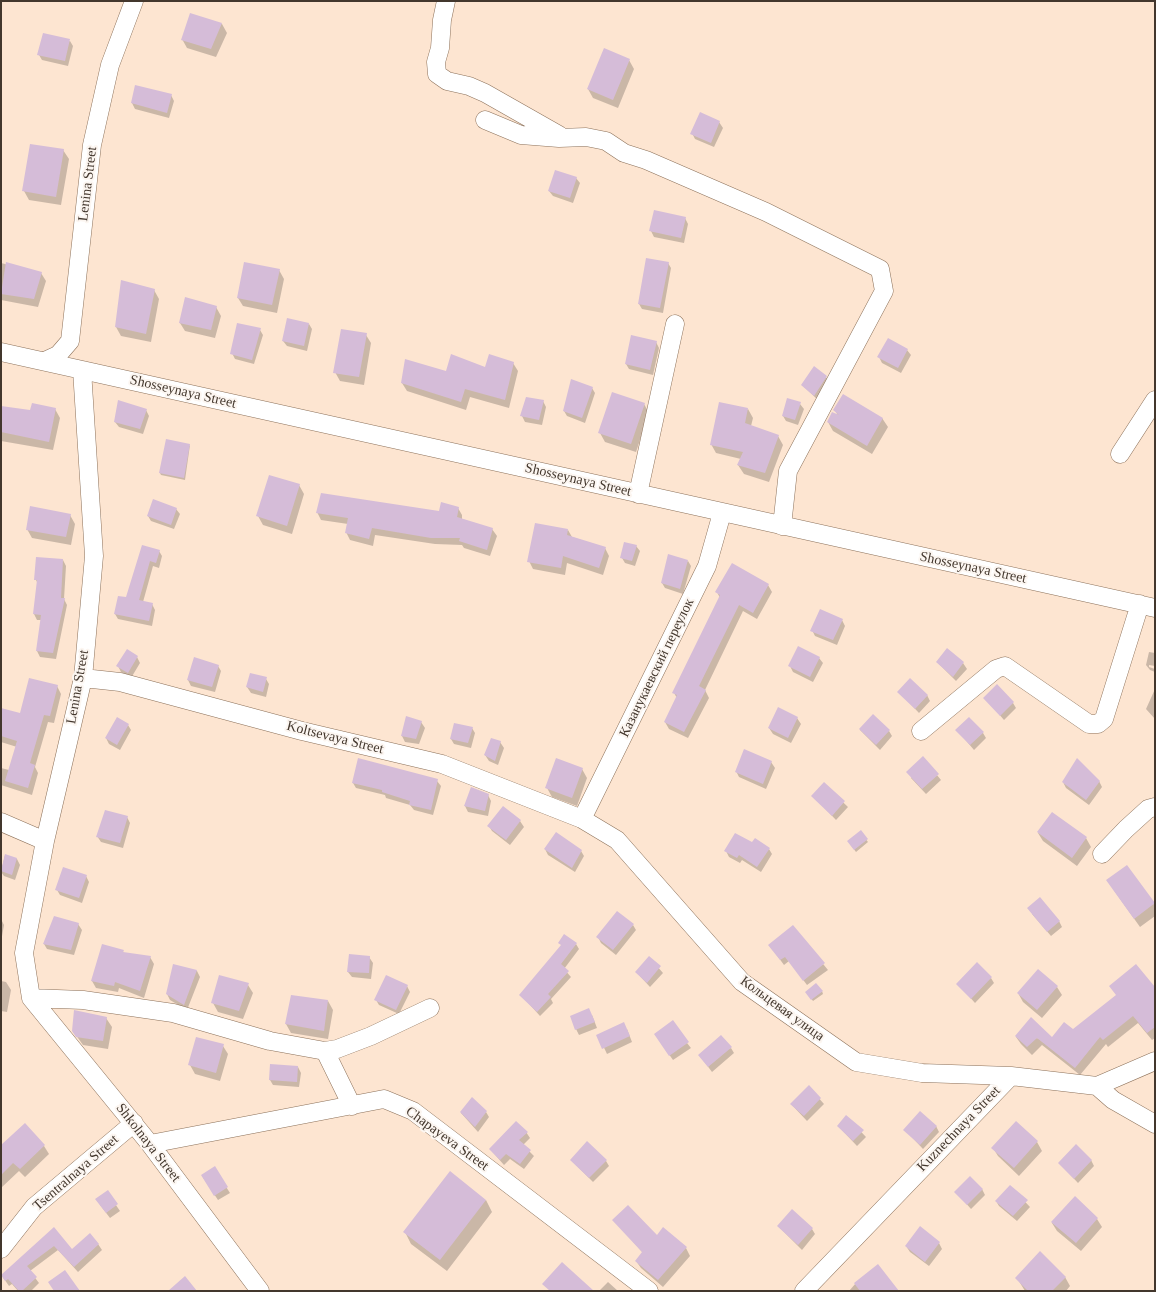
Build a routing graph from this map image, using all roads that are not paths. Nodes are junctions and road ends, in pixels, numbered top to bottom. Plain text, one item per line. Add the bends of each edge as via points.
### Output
1 (134, 1) edge
2 (446, 1) edge
3 (485, 120) dead end
4 (564, 138) junction
5 (675, 324) dead end
6 (1, 352) edge
7 (45, 362) junction
8 (82, 370) junction
9 (1155, 400) edge
10 (1120, 454) dead end
11 (638, 494) junction
12 (722, 512) junction
13 (782, 526) junction
14 (1147, 606) edge
15 (83, 678) junction
16 (921, 731) dead end
17 (1155, 807) edge
18 (582, 819) junction
19 (1, 822) edge
20 (45, 841) junction
21 (1102, 854) dead end
22 (31, 998) junction
23 (430, 1008) dead end
24 (325, 1051) junction
25 (1155, 1061) edge
26 (1011, 1076) junction
27 (1097, 1086) junction
28 (352, 1106) junction
29 (134, 1123) junction
30 (1155, 1124) edge
31 (150, 1144) junction
32 (1, 1249) edge
33 (260, 1291) edge
34 (649, 1291) edge
35 (804, 1291) edge

1 - 7 street, Lenina Street via 110,65 92,146 70,341 58,355
2 - 4 street via 437,74 447,81 485,93
3 - 4 street via 521,135
4 - 13 street via 586,137 606,141 624,153 766,212 880,269 884,291 788,470
5 - 11 street
6 - 7 street, Shosseynaya Street
7 - 8 street, Shosseynaya Street
8 - 11 street, Shosseynaya Street
8 - 15 street, Lenina Street via 94,556
9 - 10 street
11 - 12 street, Shosseynaya Street
12 - 13 street, Shosseynaya Street
12 - 18 street, Казанукаевский переулок via 707,566
13 - 14 street, Shosseynaya Street
14 - 16 street via 1104,719 1098,724 1089,724 1005,666 996,669
15 - 18 street, Koltsevaya Street via 120,682 302,731 442,764
15 - 20 street, Lenina Street
17 - 21 street via 1148,809
18 - 26 street, Кольцевая улица via 617,840 742,982 856,1062 922,1072
19 - 20 street
20 - 22 street, Lenina Street via 24,953
22 - 24 street via 83,1000 173,1013 270,1041
22 - 29 street, Shkolnaya Street
23 - 24 street via 371,1036
24 - 28 street
25 - 27 street, Kuznechnaya Street
26 - 27 street, Kuznechnaya Street
26 - 35 street, Kuznechnaya Street
27 - 30 street via 1113,1100
28 - 31 street, Chapayeva Street
28 - 34 street, Chapayeva Street via 384,1100 413,1111
29 - 31 street, Shkolnaya Street
29 - 32 street, Tsentralnaya Street via 34,1208
31 - 33 street, Shkolnaya Street

